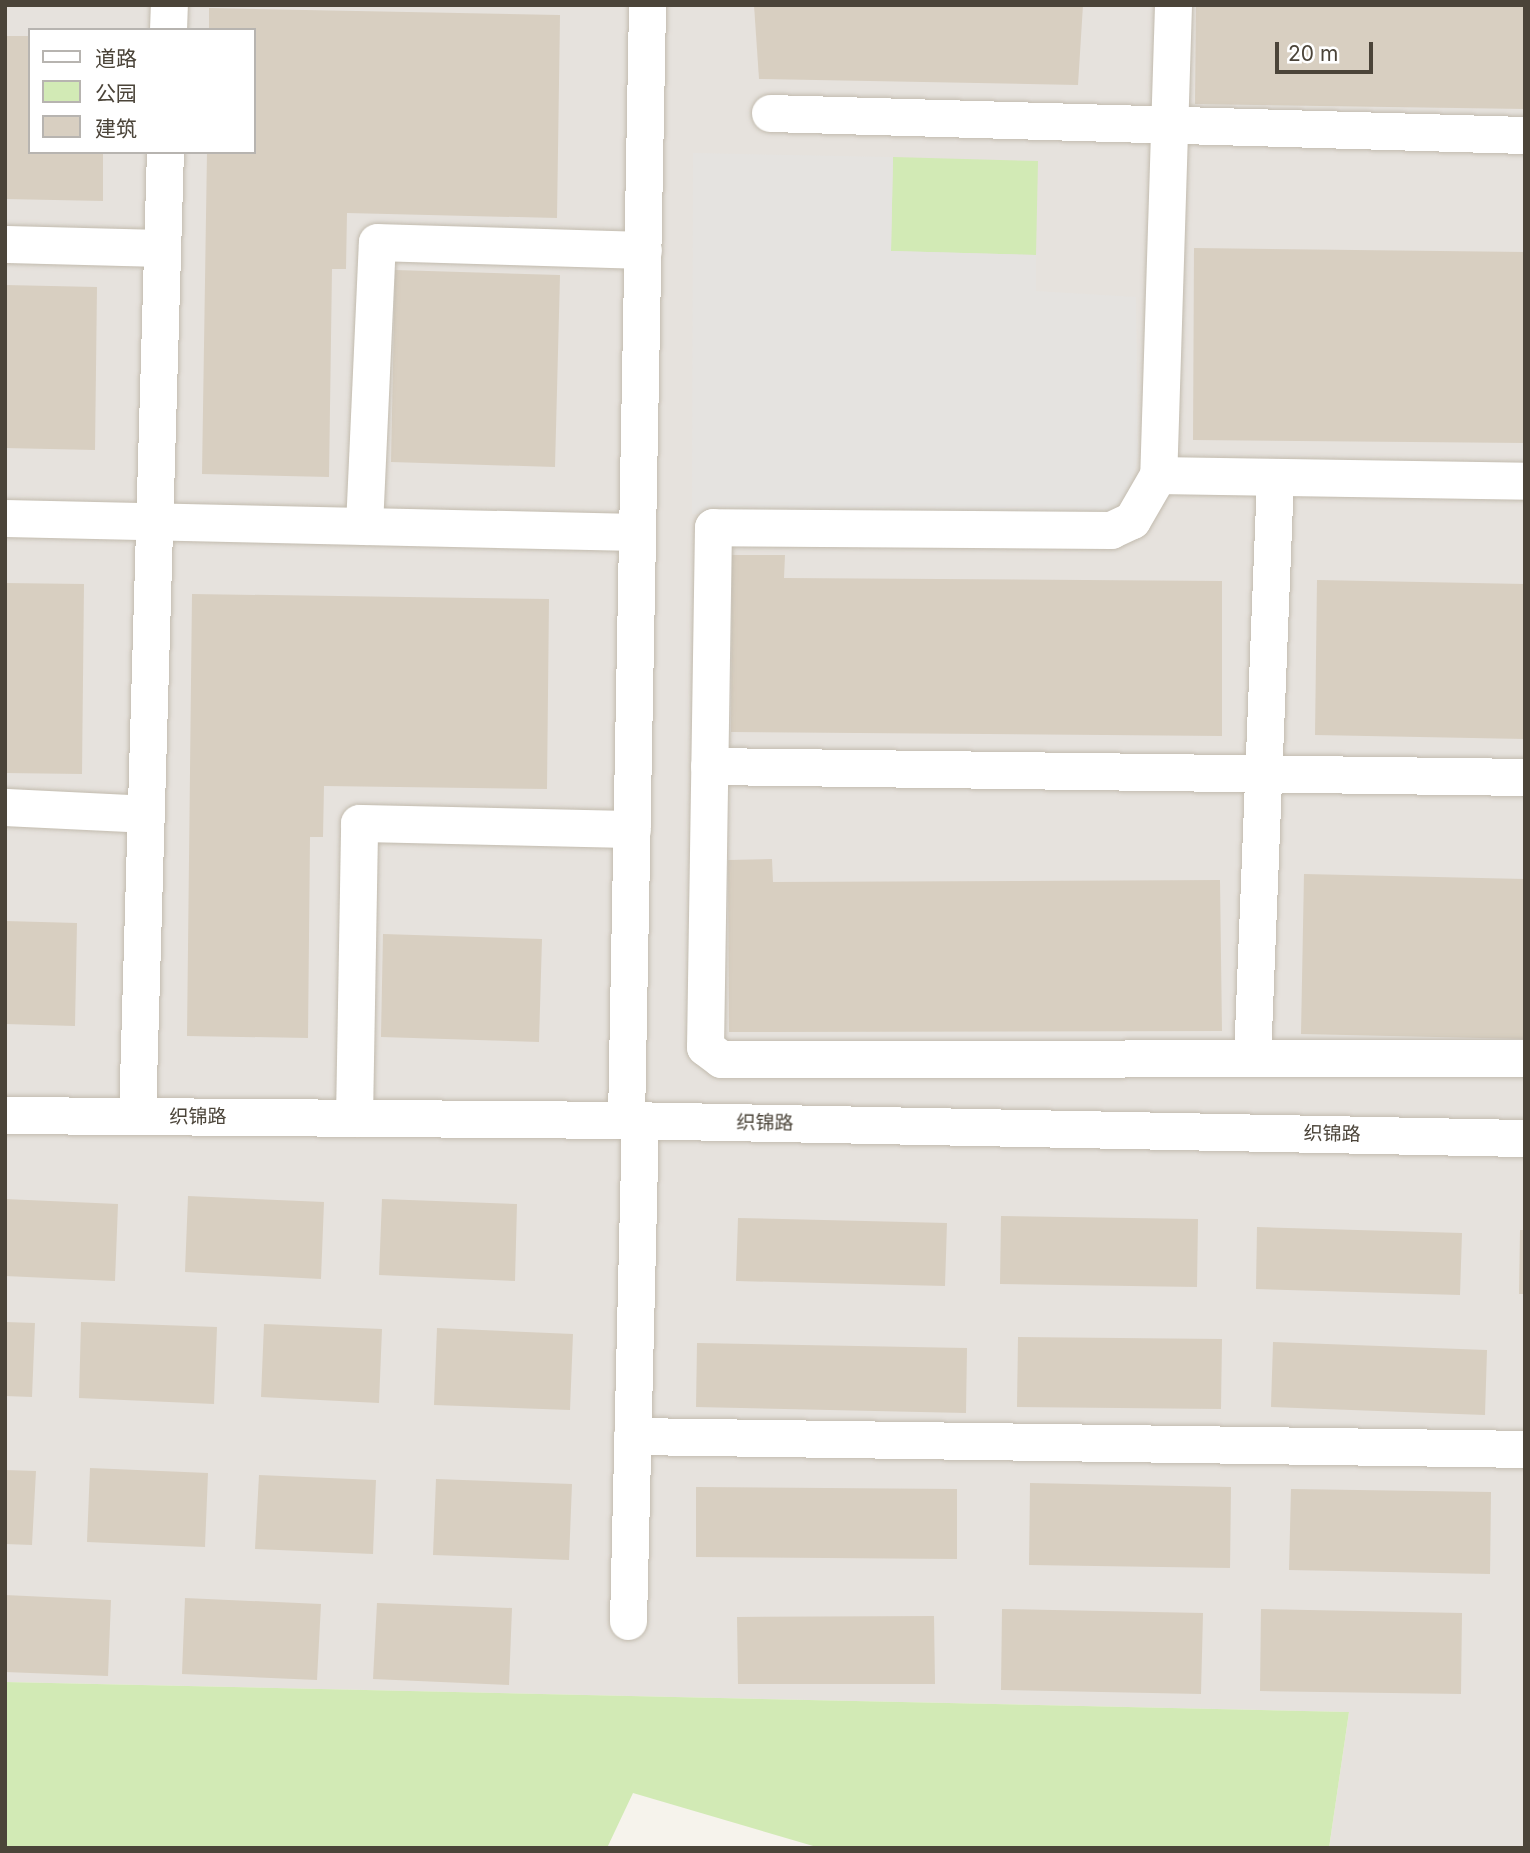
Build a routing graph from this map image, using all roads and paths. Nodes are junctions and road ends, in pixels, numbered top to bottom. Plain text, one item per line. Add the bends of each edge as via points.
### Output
1 (160, 5) edge
2 (169, 5) edge
3 (647, 5) edge
4 (1173, 5) edge
5 (168, 28) edge
6 (770, 113) dead end
7 (1170, 124) junction
8 (1525, 135) edge
9 (165, 154) edge
10 (5, 244) edge
11 (162, 248) junction
12 (643, 250) junction
13 (1158, 475) junction
14 (1275, 477) junction
15 (1525, 481) edge
16 (5, 518) edge
17 (154, 521) junction
18 (364, 526) junction
19 (638, 532) junction
20 (709, 766) junction
21 (1263, 774) junction
22 (1525, 777) edge
23 (5, 807) edge
24 (146, 814) junction
25 (632, 829) junction
26 (1252, 1058) junction
27 (1525, 1058) edge
28 (5, 1115) edge
29 (137, 1116) junction
30 (354, 1118) junction
31 (633, 1120) junction
32 (1525, 1138) edge
33 (632, 1436) junction
34 (1525, 1449) edge
35 (628, 1621) dead end

1 - 2 street
2 - 5 street
3 - 12 street
4 - 7 street
6 - 7 street
7 - 8 street
7 - 13 street
9 - 11 street
10 - 11 street
11 - 17 street
12 - 18 street via 377,242
12 - 19 street
13 - 14 street
13 - 20 street via 1132,520 1111,530 713,527
14 - 15 street
14 - 21 street
16 - 17 street
17 - 18 street
17 - 24 street
18 - 19 street
19 - 25 street
20 - 21 street
20 - 26 street via 705,1047 721,1059
21 - 22 street
21 - 26 street
23 - 24 street
24 - 29 street
25 - 30 street via 359,823
25 - 31 street
26 - 27 street
28 - 29 street, 织锦路
29 - 30 street, 织锦路
30 - 31 street, 织锦路
31 - 32 street, 织锦路
31 - 33 street
33 - 34 street
33 - 35 street

